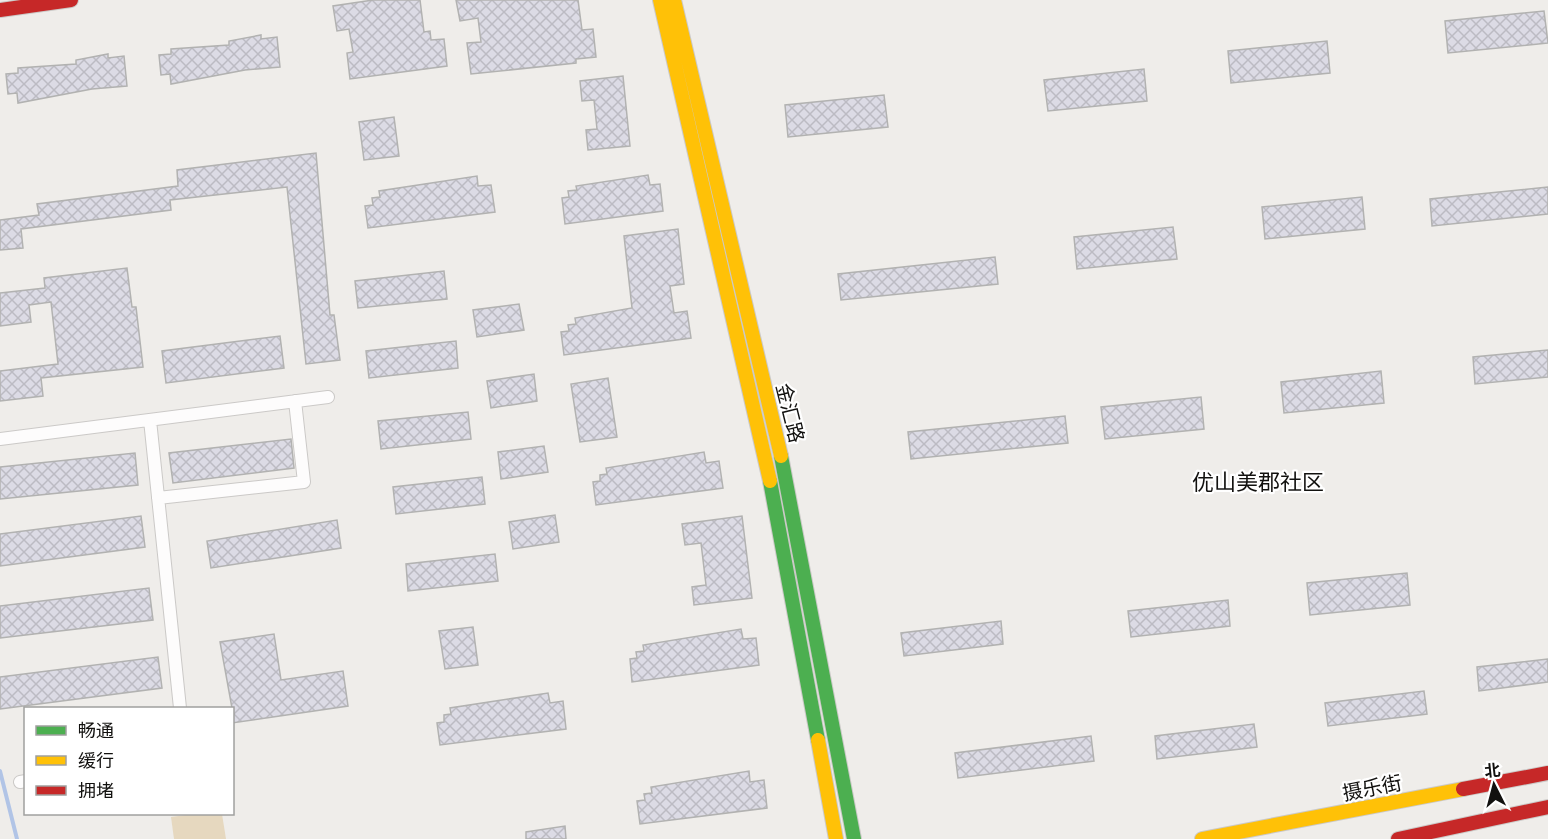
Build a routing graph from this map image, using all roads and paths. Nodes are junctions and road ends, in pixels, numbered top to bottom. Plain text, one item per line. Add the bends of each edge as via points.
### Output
1 (71, 0) edge
2 (660, 0) edge
3 (674, 0) edge
4 (0, 10) edge
5 (328, 397) dead end
6 (295, 401) junction
7 (150, 420) junction
8 (0, 439) edge
9 (158, 498) junction
10 (180, 707) edge
11 (1548, 773) edge
12 (1548, 807) edge
13 (836, 839) edge
14 (854, 839) edge
15 (1203, 839) edge
16 (1398, 839) edge

1 - 4 street
2 - 13 street, 金汇路 via 777,513
3 - 14 street, 金汇路 via 786,477
5 - 6 street
6 - 7 street
6 - 9 street via 304,482
7 - 8 street
7 - 9 street
9 - 10 street
11 - 15 street, 摄乐街
12 - 16 street

